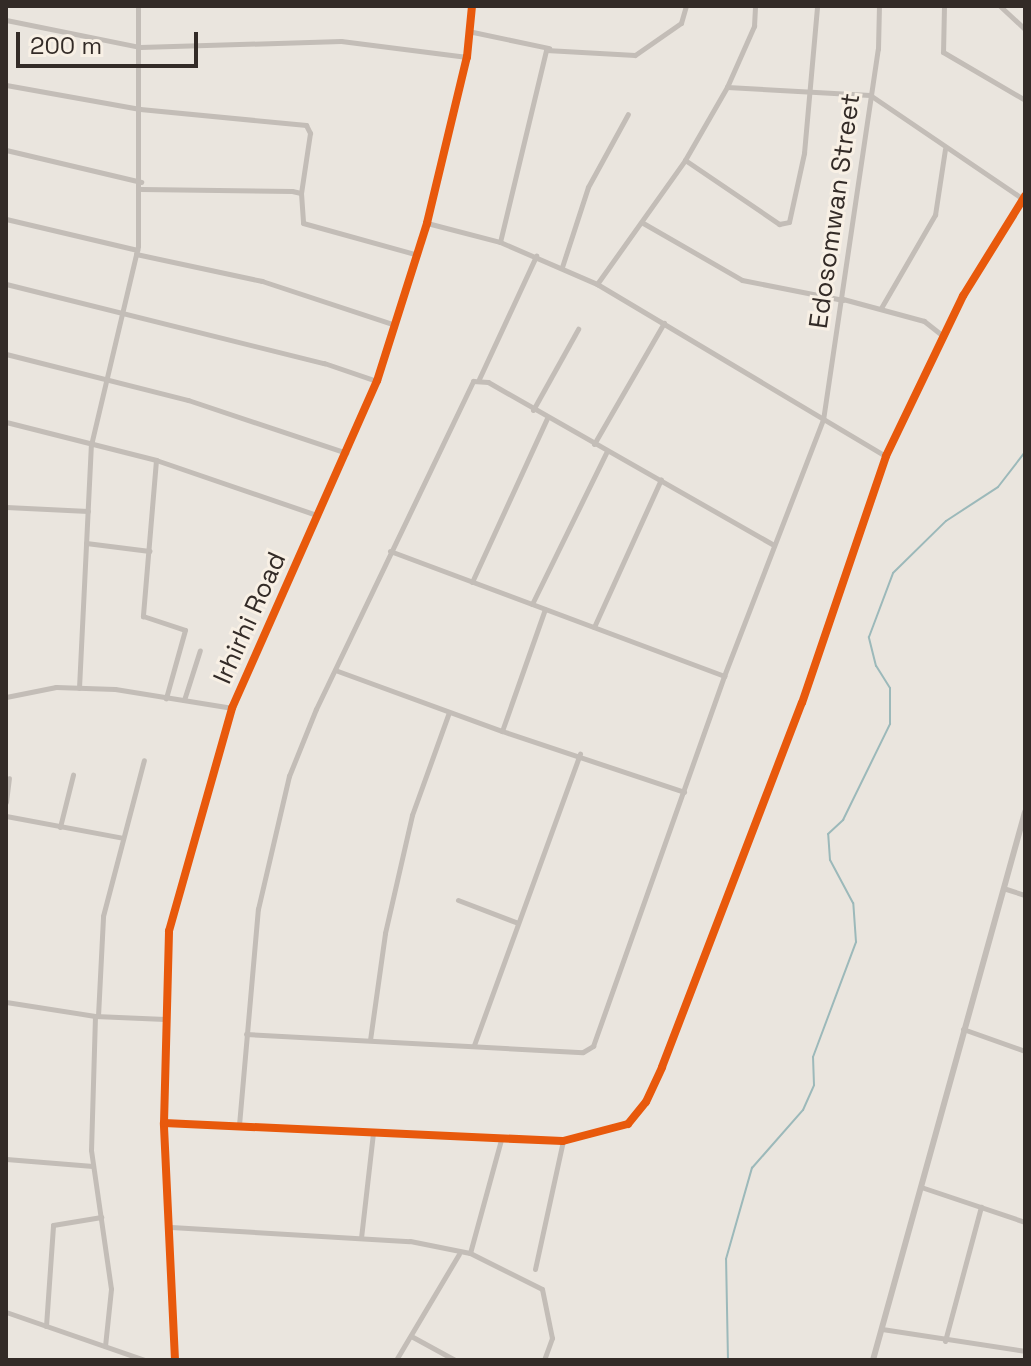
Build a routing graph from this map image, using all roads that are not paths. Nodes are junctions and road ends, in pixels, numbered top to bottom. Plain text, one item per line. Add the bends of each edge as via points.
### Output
1 (138, 6) edge
2 (472, 6) edge
3 (686, 6) edge
4 (755, 6) edge
5 (817, 6) edge
6 (879, 6) edge
7 (944, 6) edge
8 (1000, 6) edge
9 (6, 20) edge
10 (1025, 29) edge
11 (468, 31) junction
12 (140, 47) junction
13 (550, 48) junction
14 (467, 57) junction
15 (6, 85) edge
16 (727, 87) junction
17 (809, 92) junction
18 (870, 95) junction
19 (1025, 100) edge
20 (140, 109) junction
21 (628, 114) dead end
22 (945, 149) junction
23 (6, 150) edge
24 (685, 160) junction
25 (141, 185) junction
26 (301, 193) junction
27 (1024, 197) edge
28 (6, 219) edge
29 (427, 223) junction
30 (643, 223) junction
31 (500, 242) junction
32 (136, 252) junction
33 (418, 255) junction
34 (536, 256) junction
35 (562, 267) junction
36 (6, 284) edge
37 (597, 284) junction
38 (843, 300) junction
39 (881, 308) junction
40 (119, 316) junction
41 (664, 323) junction
42 (395, 325) junction
43 (578, 329) dead end
44 (943, 336) junction
45 (6, 354) edge
46 (479, 379) junction
47 (106, 381) junction
48 (377, 381) junction
49 (533, 410) junction
50 (547, 418) junction
51 (823, 420) junction
52 (6, 422) edge
53 (594, 444) junction
54 (91, 445) junction
55 (607, 451) junction
56 (346, 453) junction
57 (886, 456) junction
58 (156, 460) junction
59 (661, 479) junction
60 (6, 507) edge
61 (88, 511) junction
62 (317, 515) junction
63 (86, 543) junction
64 (774, 545) junction
65 (149, 551) junction
66 (390, 551) junction
67 (472, 582) junction
68 (532, 604) junction
69 (545, 609) junction
70 (594, 627) junction
71 (200, 650) dead end
72 (335, 670) junction
73 (724, 676) junction
74 (79, 688) junction
75 (6, 696) edge
76 (166, 698) junction
77 (184, 700) junction
78 (232, 708) junction
79 (449, 712) junction
80 (502, 731) junction
81 (580, 754) junction
82 (144, 760) dead end
83 (73, 775) dead end
84 (9, 778) dead end
85 (684, 792) junction
86 (6, 802) edge
87 (1025, 812) edge
88 (6, 816) edge
89 (60, 827) junction
90 (123, 838) junction
91 (1002, 887) junction
92 (1025, 895) edge
93 (458, 900) dead end
94 (518, 923) junction
95 (6, 1002) edge
96 (96, 1016) junction
97 (165, 1019) junction
98 (962, 1028) junction
99 (246, 1034) junction
100 (370, 1041) junction
101 (474, 1045) junction
102 (1025, 1051) edge
103 (164, 1123) junction
104 (239, 1125) junction
105 (373, 1132) junction
106 (501, 1140) junction
107 (563, 1141) junction
108 (6, 1159) edge
109 (93, 1166) junction
110 (921, 1187) junction
111 (981, 1207) junction
112 (101, 1217) junction
113 (1025, 1222) edge
114 (171, 1227) junction
115 (361, 1238) junction
116 (470, 1253) junction
117 (459, 1254) junction
118 (535, 1269) dead end
119 (6, 1312) edge
120 (46, 1326) junction
121 (882, 1329) junction
122 (411, 1336) junction
123 (945, 1341) junction
124 (105, 1346) junction
125 (1025, 1351) edge
126 (145, 1360) edge
127 (175, 1360) edge
128 (396, 1360) edge
129 (455, 1360) edge
130 (544, 1360) edge
131 (873, 1360) edge

1 - 12 street
2 - 11 street, Irhirhi Road
3 - 13 street via 681,23 635,55
4 - 16 street via 754,26
5 - 17 street
6 - 18 street, Edosomwan Street
7 - 19 street via 943,52
8 - 10 street
9 - 12 street
11 - 13 street
11 - 14 street, Irhirhi Road
12 - 14 street via 341,41
12 - 20 street
13 - 31 street via 544,54
14 - 29 street, Irhirhi Road
15 - 20 street
16 - 17 street
16 - 24 street
17 - 18 street
17 - 24 street via 798,193 786,224
18 - 22 street
18 - 38 street, Edosomwan Street
20 - 25 street
20 - 26 street via 306,125 310,133
21 - 35 street via 588,187
22 - 27 street
22 - 39 street via 935,215
23 - 25 street
24 - 30 street
25 - 26 street
25 - 32 street
26 - 33 street via 303,223
27 - 44 street
28 - 32 street
29 - 31 street
29 - 33 street, Irhirhi Road
30 - 37 street
30 - 38 street via 742,280
31 - 34 street
32 - 40 street
32 - 42 street via 262,281
33 - 42 street, Irhirhi Road
34 - 35 street
34 - 46 street
35 - 37 street
36 - 40 street
37 - 41 street
38 - 39 street
38 - 51 street, Edosomwan Street
39 - 44 street via 927,322
40 - 47 street
40 - 48 street via 324,363
41 - 51 street
41 - 53 street
42 - 48 street, Irhirhi Road
43 - 49 street
44 - 57 street
45 - 47 street
46 - 49 street
46 - 66 street via 467,390
47 - 54 street
47 - 56 street via 270,424
48 - 56 street, Irhirhi Road
49 - 50 street
50 - 53 street
50 - 67 street
51 - 57 street
51 - 64 street, Edosomwan Street
52 - 54 street
53 - 55 street
54 - 58 street
54 - 61 street
55 - 59 street
55 - 68 street
56 - 62 street, Irhirhi Road
57 - 107 street via 802,703 646,1102 614,1131
58 - 62 street
58 - 65 street
59 - 64 street
59 - 70 street
60 - 61 street
61 - 63 street
62 - 78 street, Irhirhi Road
63 - 65 street
63 - 74 street
64 - 73 street, Edosomwan Street
65 - 76 street via 143,616 185,630
66 - 67 street
66 - 72 street
67 - 68 street
68 - 69 street
69 - 70 street
69 - 80 street
70 - 73 street
71 - 77 street
72 - 79 street
72 - 99 street via 289,776 266,860
73 - 85 street, Edosomwan Street
74 - 75 street
74 - 76 street
76 - 77 street
77 - 78 street
78 - 97 street, Irhirhi Road via 169,931
79 - 80 street
79 - 100 street via 412,815 385,933
80 - 81 street
81 - 85 street
81 - 94 street
82 - 90 street
83 - 89 street
84 - 86 street
85 - 101 street, Edosomwan Street via 593,1046 583,1052
87 - 91 street
88 - 89 street
89 - 90 street
90 - 96 street via 103,916
91 - 92 street
91 - 98 street
93 - 94 street
94 - 101 street
95 - 96 street
96 - 97 street
96 - 109 street via 89,1071
97 - 103 street, Irhirhi Road
98 - 102 street
98 - 110 street
99 - 100 street, Edosomwan Street
99 - 104 street
100 - 101 street, Edosomwan Street
103 - 104 street
103 - 114 street, Irhirhi Road
104 - 105 street
105 - 106 street
105 - 115 street
106 - 107 street
106 - 116 street
107 - 118 street
108 - 109 street
109 - 112 street
110 - 111 street
110 - 121 street
111 - 113 street
111 - 123 street
112 - 120 street via 53,1225
112 - 124 street via 111,1289
114 - 115 street
114 - 127 street, Irhirhi Road
115 - 117 street via 410,1241
116 - 117 street
116 - 130 street via 535,1281 542,1289 552,1338
117 - 122 street
119 - 120 street
120 - 124 street
121 - 123 street
121 - 131 street
122 - 128 street
122 - 129 street
123 - 125 street
124 - 126 street

